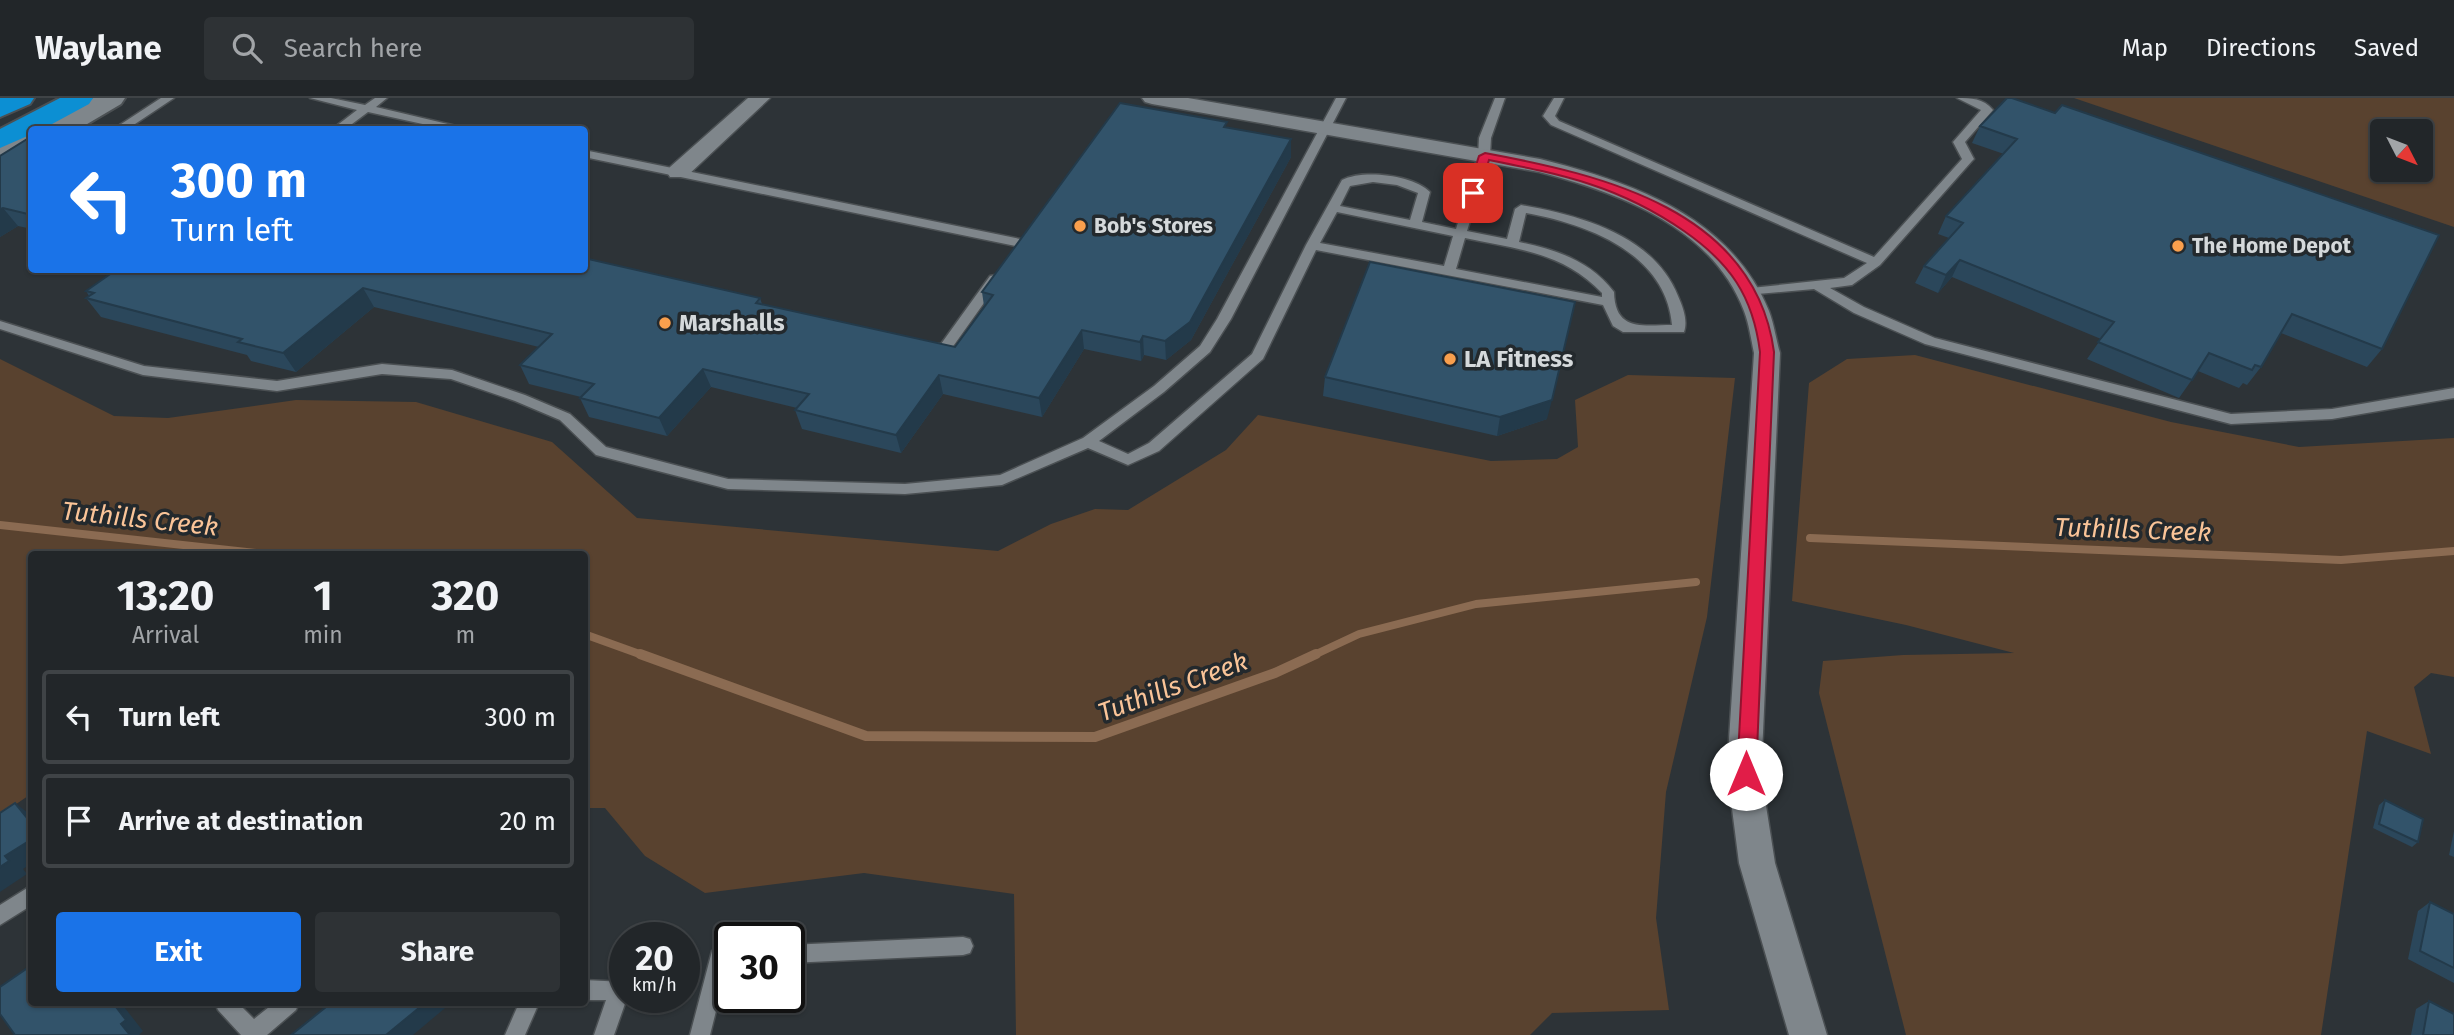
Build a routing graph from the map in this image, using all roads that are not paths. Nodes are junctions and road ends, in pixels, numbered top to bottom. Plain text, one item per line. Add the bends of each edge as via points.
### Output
1 (21, 98) edge
2 (80, 98) edge
3 (93, 98) edge
4 (112, 98) edge
5 (169, 98) edge
6 (315, 98) edge
7 (382, 98) edge
8 (760, 98) edge
9 (1152, 98) edge
10 (1341, 98) edge
11 (1500, 98) edge
12 (1559, 98) edge
13 (1962, 98) edge
14 (0, 109) edge
15 (366, 109) junction
16 (43, 126) edge
17 (63, 126) edge
18 (124, 126) edge
19 (342, 126) edge
20 (449, 126) edge
21 (1325, 128) junction
22 (28, 134) edge
23 (0, 140) edge
24 (28, 145) edge
25 (0, 150) edge
26 (588, 154) edge
27 (1485, 156) junction
28 (0, 161) edge
29 (678, 172) junction
30 (1333, 208) junction
31 (1415, 224) junction
32 (1461, 233) junction
33 (1512, 243) junction
34 (1312, 246) junction
35 (1876, 262) junction
36 (1449, 271) junction
37 (1816, 285) junction
38 (1751, 292) junction
39 (1608, 302) junction
40 (0, 325) edge
41 (912, 342) edge
42 (2454, 393) edge
43 (1088, 442) junction
44 (28, 897) edge
45 (0, 916) edge
46 (962, 946) dead end
47 (805, 953) edge
48 (714, 978) edge
49 (588, 990) edge
50 (228, 1006) edge
51 (285, 1006) edge
52 (528, 1006) edge
53 (252, 1034) edge
54 (515, 1035) edge
55 (604, 1035) edge
56 (700, 1035) edge
57 (1808, 1035) edge

1 - 14 highway
2 - 23 highway
3 - 16 main road
4 - 17 main road
5 - 18 lane
6 - 15 lane
7 - 15 lane
8 - 29 street
9 - 21 street
10 - 21 lane
11 - 27 lane via 1485,138
12 - 35 lane via 1549,116 1555,123
13 - 35 lane via 1987,110 1959,142 1968,159
15 - 19 lane
15 - 20 lane
21 - 27 street
21 - 43 lane via 1205,349
22 - 25 main road
24 - 28 main road
26 - 29 lane
27 - 32 lane
27 - 38 street via 1586,177 1656,206 1713,246
29 - 41 lane via 1017,248 944,349
30 - 31 lane
30 - 31 lane via 1346,183 1359,177 1416,186 1424,192
30 - 34 lane
31 - 32 lane
32 - 33 lane
32 - 36 lane
33 - 39 lane via 1551,251 1572,262 1608,292
33 - 39 lane via 1521,209 1576,220 1601,231 1658,273 1670,291 1679,329 1628,329 1618,323
34 - 36 lane
34 - 43 lane via 1258,356 1154,447 1128,460
35 - 37 lane via 1847,282
36 - 39 lane
37 - 38 lane
37 - 42 lane via 1930,341 2231,419 2332,414
38 - 57 street via 1767,352 1745,755 1750,826 1768,904
40 - 43 lane via 143,370 277,386 382,369 452,374 565,417 601,451 728,484 905,489 1002,480
44 - 45 lane
46 - 47 lane
48 - 56 lane
49 - 55 lane via 620,990
50 - 53 lane
51 - 53 lane
52 - 54 lane

